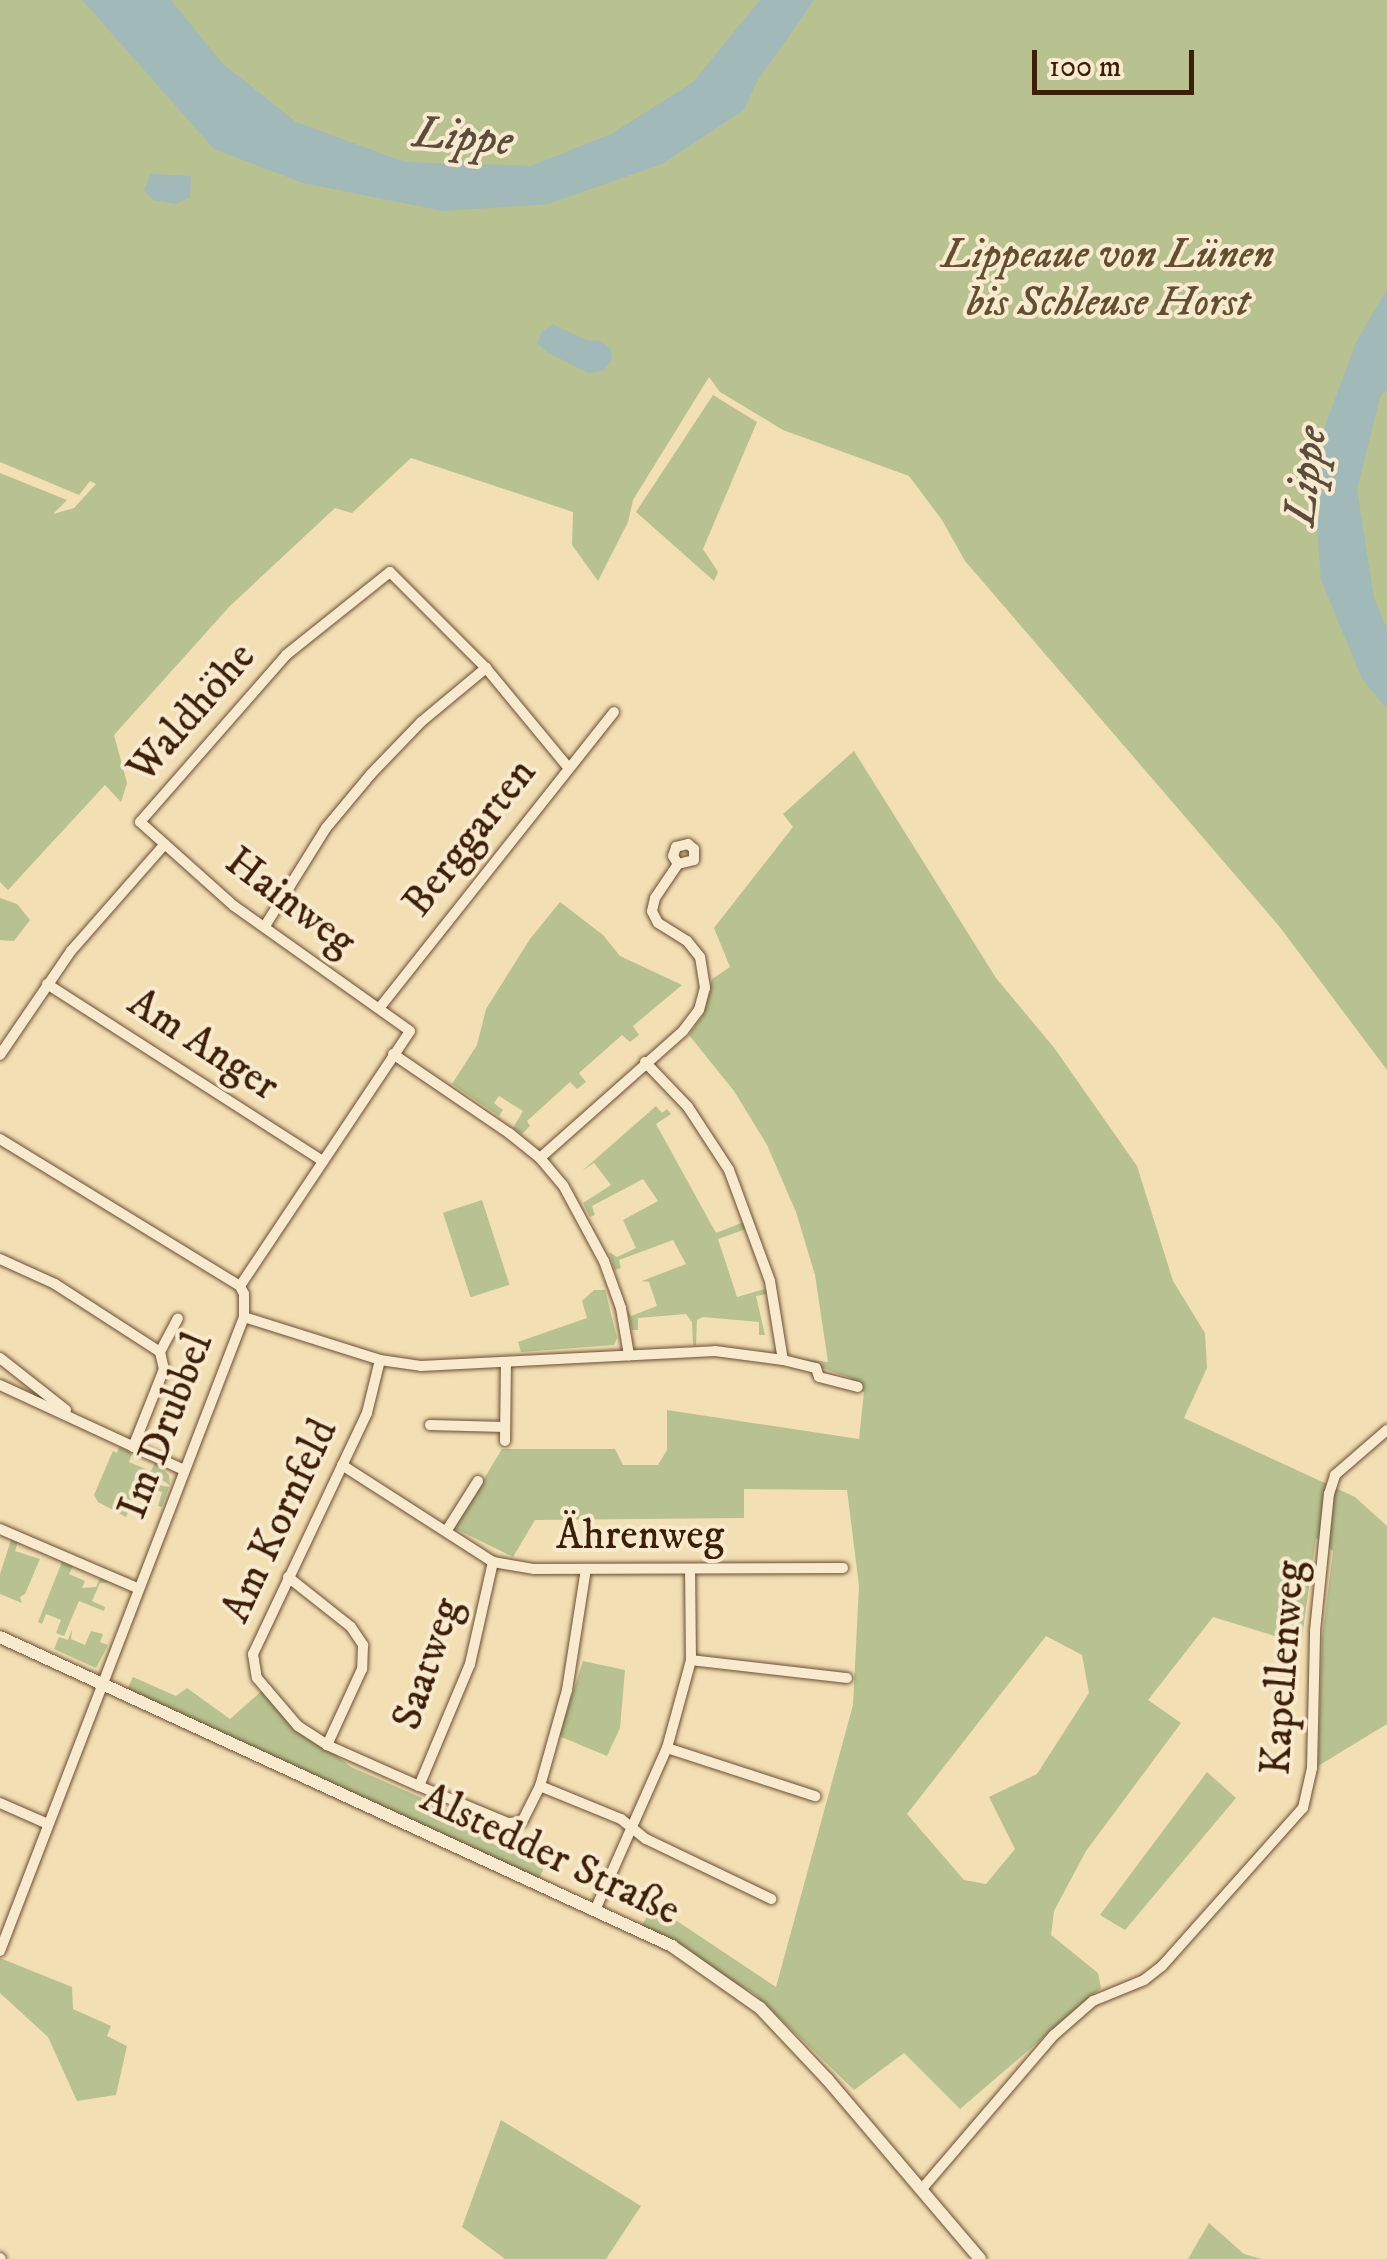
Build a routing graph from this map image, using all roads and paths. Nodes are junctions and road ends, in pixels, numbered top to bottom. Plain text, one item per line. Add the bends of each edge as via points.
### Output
1 (486, 668) junction
2 (614, 712) dead end
3 (567, 766) junction
4 (165, 844) junction
5 (678, 864) dead end
6 (265, 926) junction
7 (48, 984) junction
8 (380, 1006) junction
9 (393, 1054) junction
10 (0, 1055) edge
11 (645, 1062) junction
12 (0, 1138) edge
13 (540, 1158) junction
14 (323, 1161) junction
15 (0, 1259) edge
16 (240, 1286) junction
17 (244, 1317) junction
18 (178, 1318) dead end
19 (160, 1352) junction
20 (629, 1355) junction
21 (0, 1358) edge
22 (380, 1360) junction
23 (782, 1360) junction
24 (506, 1363) junction
25 (0, 1386) edge
26 (858, 1387) dead end
27 (81, 1423) junction
28 (430, 1425) dead end
29 (506, 1428) junction
30 (1387, 1430) edge
31 (504, 1441) dead end
32 (133, 1447) junction
33 (342, 1465) junction
34 (184, 1470) junction
35 (478, 1481) dead end
36 (0, 1529) edge
37 (447, 1530) junction
38 (493, 1562) junction
39 (843, 1568) dead end
40 (586, 1569) junction
41 (690, 1570) junction
42 (288, 1577) junction
43 (139, 1590) junction
44 (0, 1637) edge
45 (691, 1660) junction
46 (847, 1678) dead end
47 (103, 1684) junction
48 (326, 1745) junction
49 (667, 1748) junction
50 (419, 1786) junction
51 (540, 1786) junction
52 (815, 1796) dead end
53 (0, 1803) edge
54 (48, 1824) junction
55 (633, 1829) junction
56 (771, 1899) dead end
57 (596, 1908) junction
58 (0, 1951) edge
59 (920, 2190) junction
60 (980, 2259) edge

1 - 3 street
1 - 4 street, Waldhöhe via 390,572 286,655 140,822
1 - 6 street via 371,774 326,828
2 - 3 street, Berggarten
3 - 8 street, Berggarten
4 - 6 street, Hainweg
4 - 7 street, Waldhöhe
5 - 11 street via 652,911 700,958 705,988 683,1031
6 - 8 street, Hainweg
7 - 10 street, Waldhöhe
7 - 14 street, Am Anger
8 - 9 street via 410,1031
9 - 13 street
9 - 14 street
11 - 13 street
11 - 23 street via 688,1107 729,1170 770,1281
12 - 16 street
13 - 20 street via 569,1194 604,1261
14 - 16 street
15 - 19 street via 55,1284
16 - 17 street, Im Drubbel
17 - 22 street
17 - 34 street, Im Drubbel
18 - 19 street
19 - 32 street via 164,1369
20 - 23 street via 692,1351
20 - 24 street
21 - 27 street
22 - 24 street via 421,1366
22 - 33 street, Am Kornfeld via 367,1413
23 - 26 street
24 - 29 street
25 - 27 street
27 - 32 street
28 - 29 street
29 - 31 street
30 - 59 street, Kapellenweg via 1335,1475 1329,1494 1315,1631 1312,1768 1303,1808 1162,1966 1094,2001 1054,2035
32 - 34 street
33 - 37 street, Ährenweg
33 - 42 street, Am Kornfeld
34 - 43 street, Im Drubbel
35 - 37 street
36 - 43 street, Im Drubbel
37 - 38 street, Ährenweg
38 - 40 street, Ährenweg
38 - 50 street, Saatweg via 470,1664
39 - 41 street, Ährenweg
40 - 41 street, Ährenweg
40 - 51 street, Am Kornfeld via 568,1687
41 - 45 street
42 - 48 street, Am Kornfeld via 253,1654 254,1671 298,1726
42 - 48 street via 363,1644 362,1668
43 - 47 street, Im Drubbel
44 - 47 street, Alstedder Straße
45 - 46 street
45 - 49 street
47 - 54 street, Im Drubbel
47 - 57 street, Alstedder Straße
48 - 50 street, Am Kornfeld
49 - 52 street
49 - 55 street
50 - 51 street, Am Kornfeld via 516,1825
51 - 55 street
53 - 54 street
54 - 58 street, Im Drubbel
55 - 56 street
55 - 57 street
57 - 59 street, Alstedder Straße via 672,1946 760,2008
59 - 60 street, Alstedder Straße

